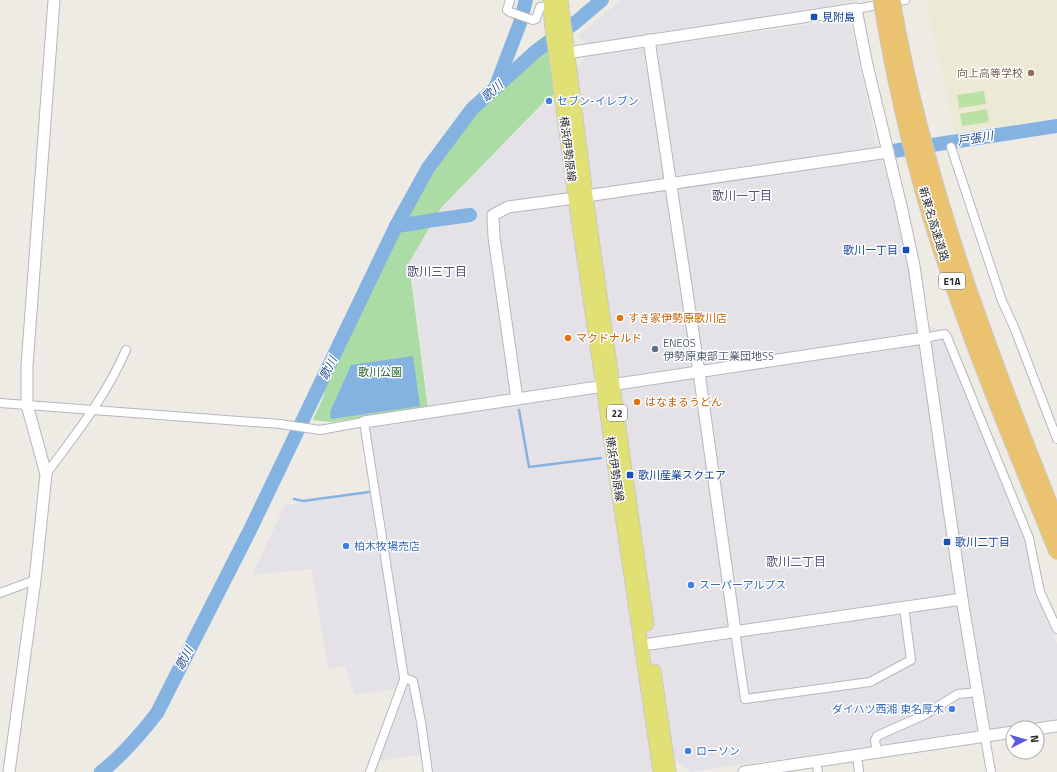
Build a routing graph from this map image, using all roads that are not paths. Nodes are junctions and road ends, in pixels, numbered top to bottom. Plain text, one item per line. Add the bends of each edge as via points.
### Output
1 (54, 0) edge
2 (510, 0) edge
3 (880, 0) edge
4 (892, 0) edge
5 (905, 0) edge
6 (556, 4) edge
7 (856, 9) junction
8 (649, 40) junction
9 (561, 50) junction
10 (951, 147) dead end
11 (888, 152) junction
12 (670, 183) junction
13 (580, 197) junction
14 (924, 338) junction
15 (126, 350) dead end
16 (699, 372) junction
17 (608, 386) junction
18 (517, 399) junction
19 (0, 403) edge
20 (27, 405) junction
21 (94, 410) junction
22 (364, 422) junction
23 (1057, 439) edge
24 (46, 474) junction
25 (1057, 522) edge
26 (1057, 552) edge
27 (35, 580) junction
28 (0, 593) edge
29 (962, 599) junction
30 (904, 607) junction
31 (1056, 625) edge
32 (735, 631) junction
33 (650, 644) junction
34 (404, 678) junction
35 (978, 692) junction
36 (1057, 726) edge
37 (1045, 728) edge
38 (1005, 733) edge
39 (985, 736) junction
40 (877, 752) junction
41 (857, 756) junction
42 (817, 767) edge
43 (9, 772) edge
44 (370, 772) edge
45 (428, 772) edge
46 (660, 772) edge
47 (669, 772) edge
48 (744, 772) edge
49 (859, 772) edge
50 (991, 772) edge

1 - 20 street via 28,342
2 - 6 street via 507,10 533,20 536,20 540,7
3 - 26 highway, 新東名高速道路 / E1A, bridge via 899,94 931,216 981,361
4 - 25 highway, 新東名高速道路 / E1A, bridge via 910,91 942,212 992,356
5 - 7 street
6 - 9 main road, 横浜伊勢原線 / 22
6 - 9 main road, 横浜伊勢原線 / 22 via 551,20
7 - 8 street
7 - 11 street
8 - 9 street
8 - 12 street
9 - 13 main road, 横浜伊勢原線 / 22
10 - 23 street via 1002,301
11 - 12 street
11 - 14 street via 914,266
12 - 13 street
12 - 16 street
13 - 17 main road, 横浜伊勢原線 / 22
13 - 18 street via 508,207 493,215
14 - 16 street
14 - 29 street
14 - 31 street via 946,334 1029,538 1036,580
15 - 21 street
16 - 17 street
16 - 32 street
17 - 18 street
17 - 33 main road, 横浜伊勢原線 / 22
17 - 46 main road, 横浜伊勢原線 / 22
18 - 22 street
19 - 20 street
20 - 21 street
20 - 24 street
21 - 22 street via 280,424 313,430
21 - 24 street
22 - 34 street
24 - 27 street
27 - 28 street
27 - 43 street
29 - 30 street
29 - 35 street
30 - 32 street
30 - 32 street via 911,660 870,682 745,699
32 - 33 street
33 - 47 main road, 横浜伊勢原線 / 22
34 - 44 street
34 - 45 street via 413,681
35 - 39 street
35 - 40 street via 958,694 924,715 877,736
36 - 37 street
38 - 39 street
39 - 40 street
39 - 50 street
40 - 41 street
41 - 42 street
41 - 49 street
42 - 48 street

